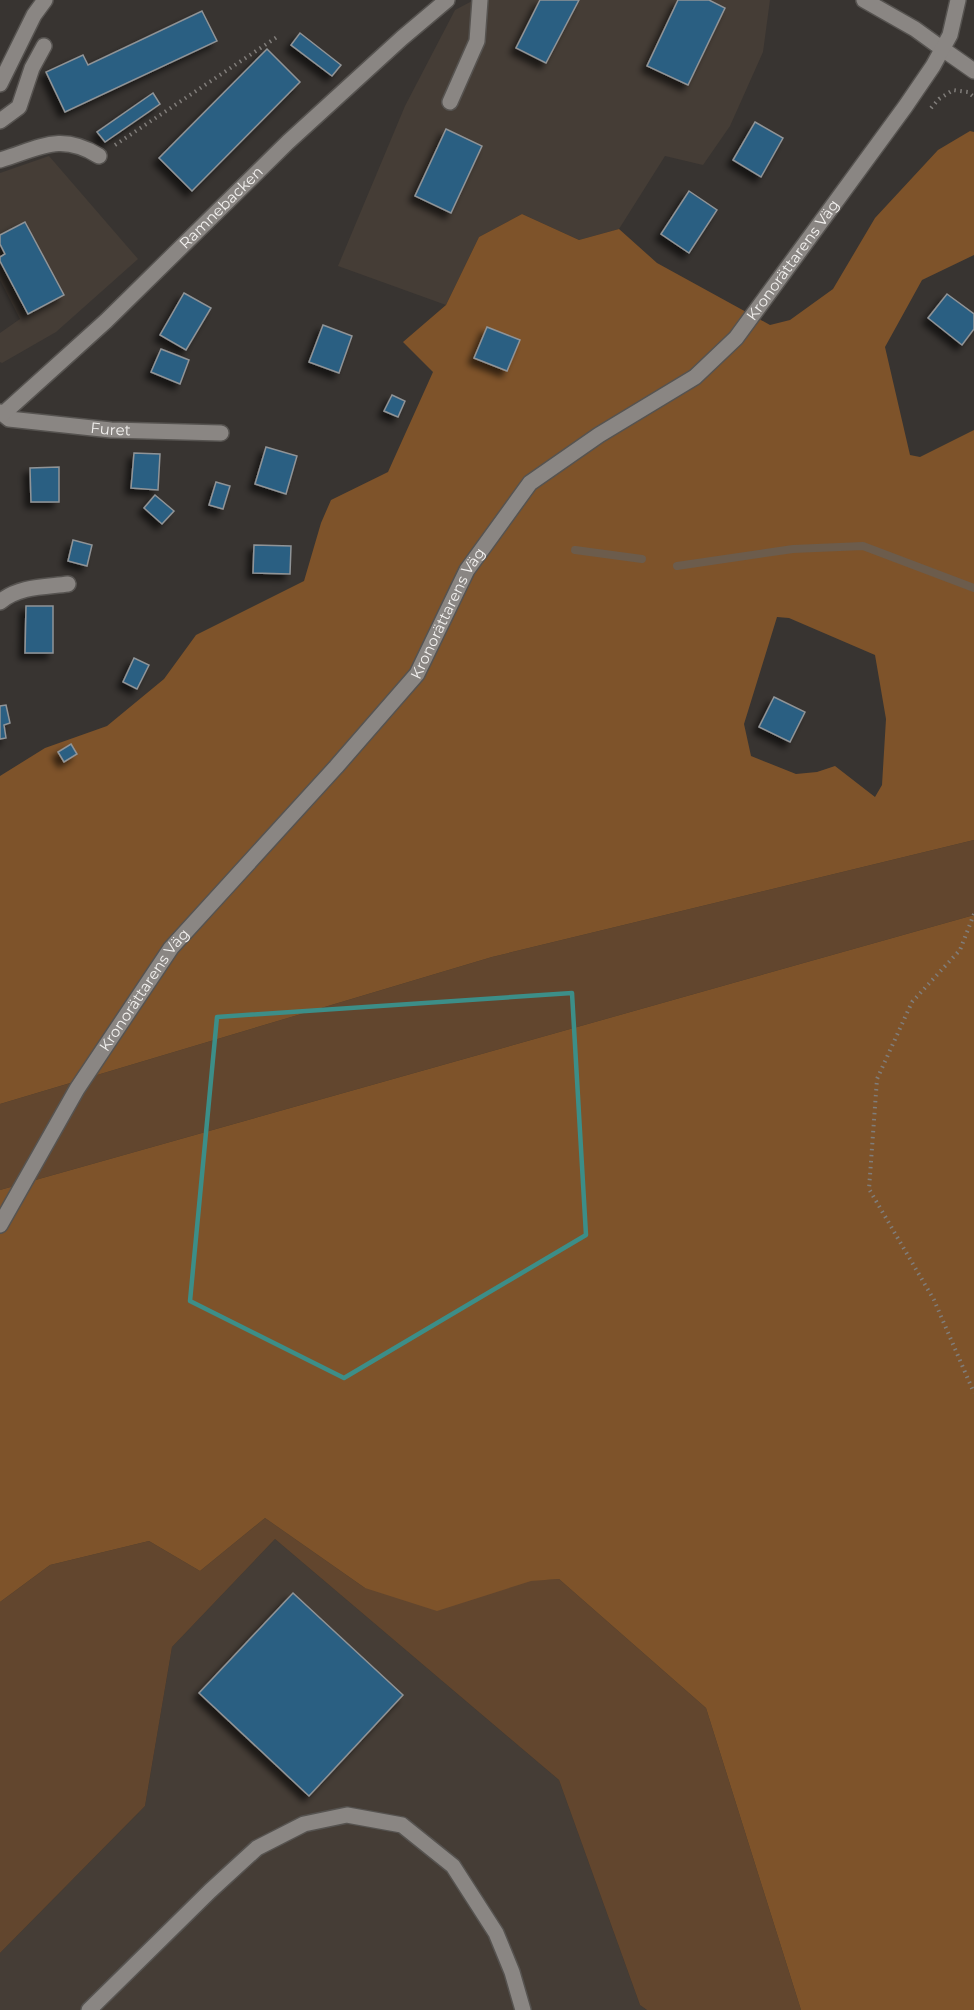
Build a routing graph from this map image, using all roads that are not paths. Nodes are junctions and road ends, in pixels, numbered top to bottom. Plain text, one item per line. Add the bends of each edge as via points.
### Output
1 (45, 0) edge
2 (447, 0) edge
3 (480, 0) edge
4 (864, 0) edge
5 (958, 0) edge
6 (44, 46) dead end
7 (944, 50) junction
8 (974, 71) edge
9 (0, 84) edge
10 (450, 102) dead end
11 (0, 121) edge
12 (99, 156) road end
13 (0, 160) edge
14 (1, 414) edge
15 (220, 433) dead end
16 (68, 584) dead end
17 (0, 602) edge
18 (0, 1225) edge
19 (89, 2010) edge
20 (523, 2010) edge

1 - 9 street
2 - 14 street, Ramnebacken via 288,142 106,321
3 - 10 street via 477,41
4 - 7 street
5 - 7 street, Kronorättarens Väg
6 - 11 street via 19,107
7 - 8 street
7 - 18 street, Kronorättarens Väg via 736,338 695,377 598,435 530,483 467,570 417,674 171,948 78,1089
12 - 13 street via 74,144 62,143
14 - 15 street, Furet via 9,419 111,430
16 - 17 street via 26,589
19 - 20 street via 257,1848 304,1824 347,1815 402,1825 453,1866 496,1933

